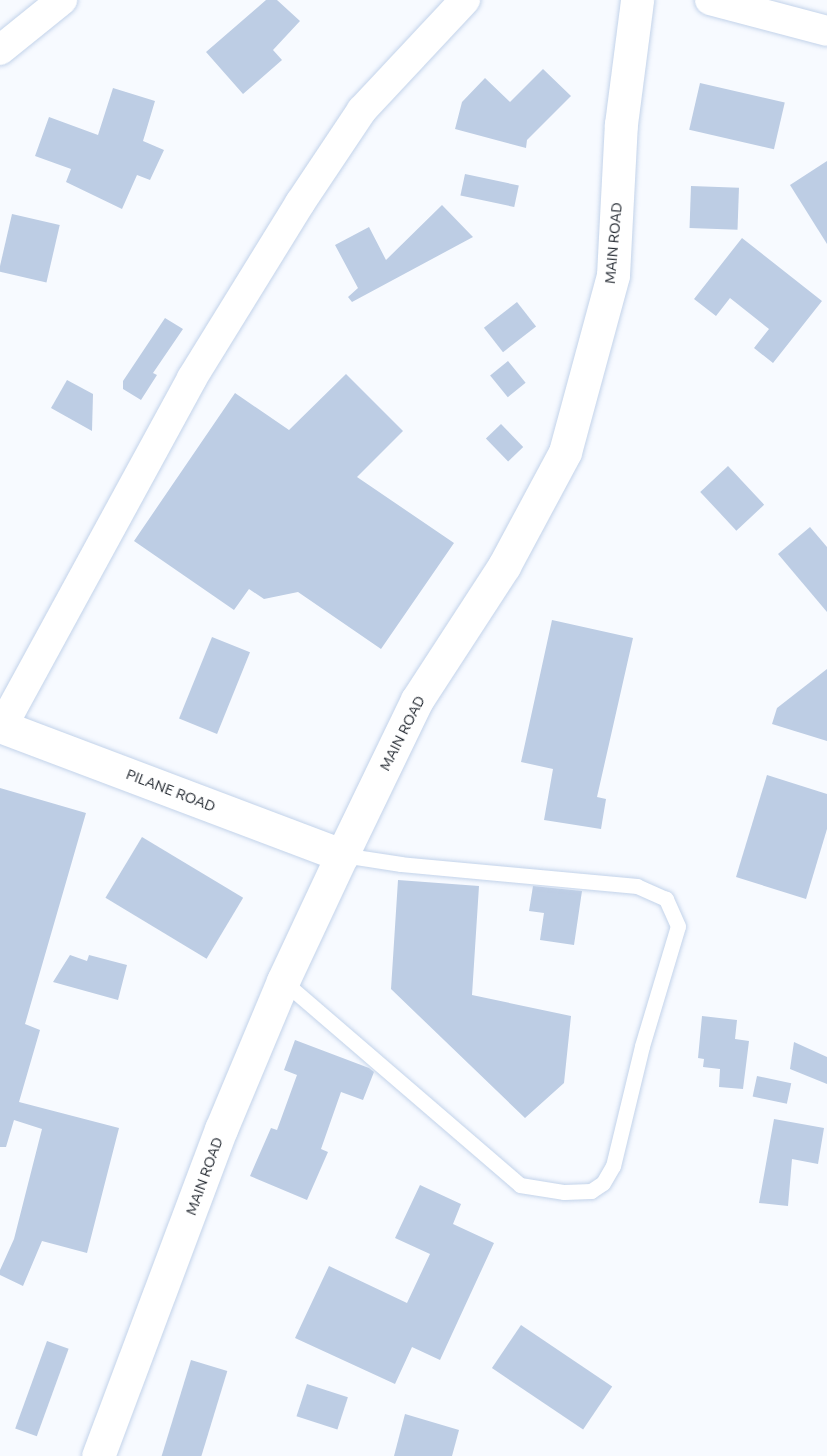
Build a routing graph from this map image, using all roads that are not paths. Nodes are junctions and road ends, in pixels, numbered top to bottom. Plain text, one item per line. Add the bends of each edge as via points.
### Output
1 (62, 0) edge
2 (465, 0) edge
3 (637, 0) edge
4 (710, 0) edge
5 (827, 31) edge
6 (0, 50) edge
7 (1, 727) edge
8 (342, 855) junction
9 (283, 981) junction
10 (98, 1456) edge

1 - 6 street
2 - 7 street via 362,110 294,212 192,378
3 - 8 main road, MAIN ROAD via 621,124 613,275 565,452 504,566 417,700
4 - 5 street
7 - 8 main road, PILANE ROAD
8 - 9 main road, MAIN ROAD
8 - 9 lane via 637,886 666,899 678,926 642,1046 613,1166 603,1183 591,1191 573,1192 520,1185
9 - 10 main road, MAIN ROAD via 221,1129

